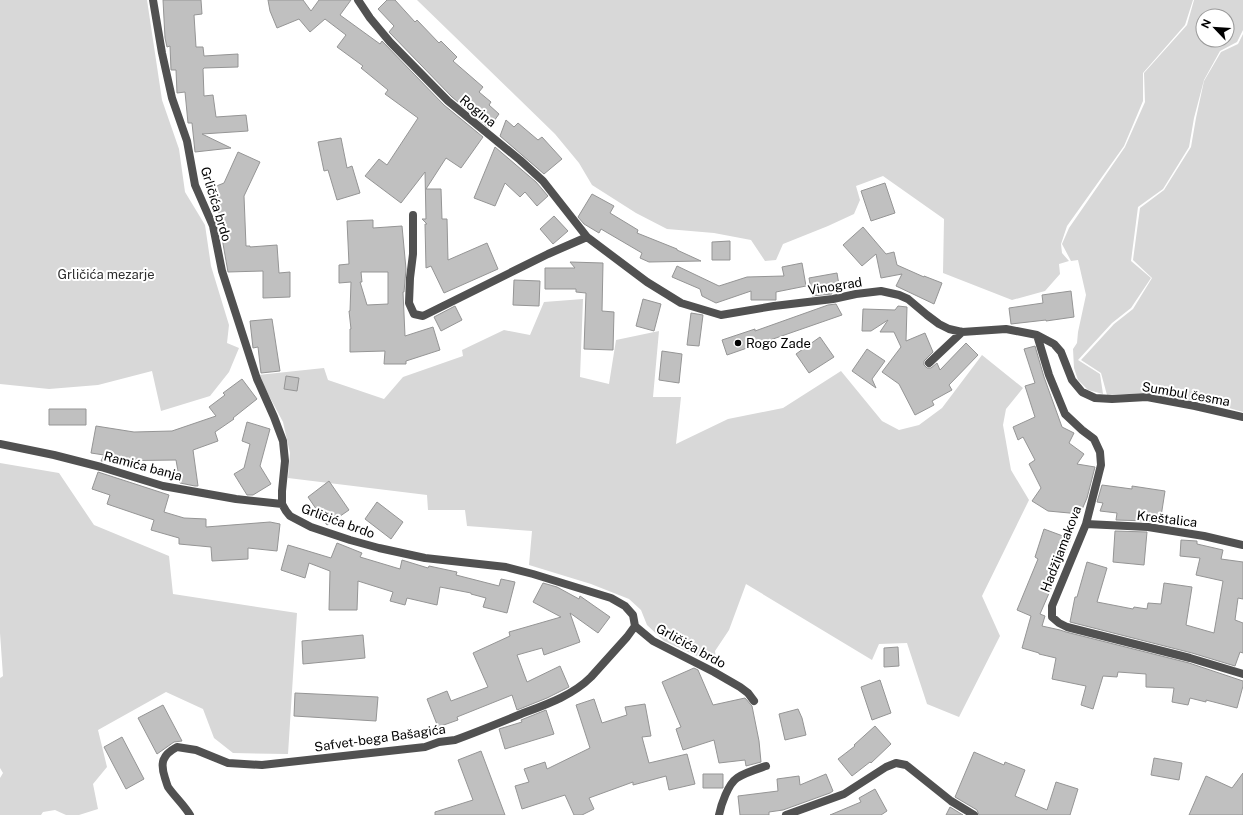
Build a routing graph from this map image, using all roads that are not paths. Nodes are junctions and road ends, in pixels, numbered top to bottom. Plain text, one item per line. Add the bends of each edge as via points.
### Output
1 (154, 0) edge
2 (358, 0) edge
3 (413, 215) dead end
4 (587, 237) junction
5 (702, 309) joint
6 (962, 332) junction
7 (1037, 335) junction
8 (929, 363) dead end
9 (1243, 417) edge
10 (0, 444) edge
11 (282, 504) junction
12 (1086, 524) junction
13 (1243, 545) edge
14 (635, 626) junction
15 (1243, 674) edge
16 (754, 701) dead end
17 (766, 766) dead end
18 (190, 815) edge
19 (719, 815) edge
20 (786, 815) edge
21 (974, 815) edge

1 - 11 street, Grličića brdo via 162,53 172,98 187,141 195,185 213,226 222,271 257,379 283,441 285,461
2 - 4 street, Rogina via 390,42 448,101 543,180
3 - 4 street via 409,304 414,314 423,316
4 - 5 street, Rogina via 647,282 681,303
5 - 6 street, Vinograd via 721,315 881,291 908,299 939,324
6 - 7 street, Vinograd via 1006,329
6 - 8 street
7 - 9 street, Sumbul česma via 1054,344 1061,352 1072,380 1082,392 1095,398 1147,397
7 - 12 street, Hadžijamakova via 1049,375 1065,414 1094,439 1100,452 1101,464
10 - 11 street, Ramića banja via 101,467 162,486
11 - 14 street, Grličića brdo via 290,516 299,521 350,540 425,558 506,567 611,598 625,606 632,615
12 - 13 street, Kreštalica via 1148,527
12 - 15 street, Hadžijamakova via 1052,606 1052,617 1067,627
14 - 16 street, Grličića brdo via 653,641 740,687
14 - 18 street, Safvet-bega Bašagića via 591,677 575,690 554,701 455,740 425,747 262,765 228,763 196,750 177,747 167,753 162,763 168,787
17 - 19 street via 736,778 726,794
20 - 21 street via 844,794 896,763 906,765 951,801

